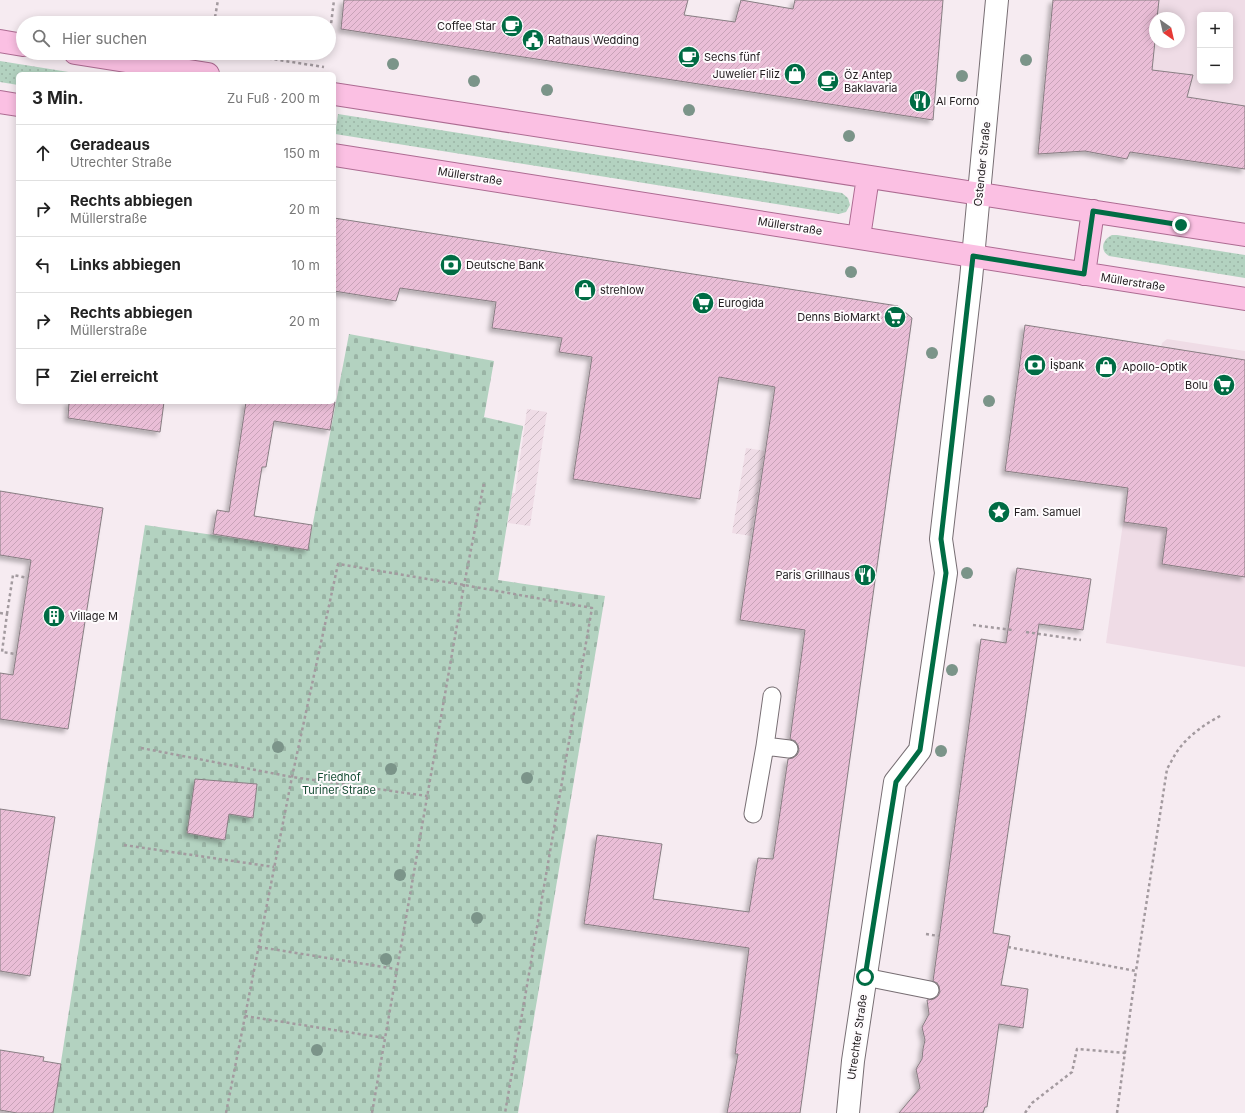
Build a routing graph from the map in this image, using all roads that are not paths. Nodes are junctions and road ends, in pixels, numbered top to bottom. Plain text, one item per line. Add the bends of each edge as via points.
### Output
1 (997, 0) edge
2 (0, 41) edge
3 (16, 44) edge
4 (119, 60) edge
5 (195, 72) edge
6 (336, 94) edge
7 (0, 102) edge
8 (16, 105) edge
9 (336, 155) edge
10 (868, 177) junction
11 (979, 194) junction
12 (1093, 211) junction
13 (1245, 235) edge
14 (859, 237) junction
15 (973, 256) junction
16 (1084, 274) junction
17 (1245, 299) edge
18 (772, 696) dead end
19 (765, 746) junction
20 (789, 749) dead end
21 (753, 814) dead end
22 (865, 977) junction
23 (930, 990) dead end
24 (848, 1113) edge

1 - 11 street, Ostender Straße
2 - 3 main road
4 - 5 main road
6 - 10 main road
7 - 8 main road
9 - 14 main road, Müllerstraße
10 - 11 main road
10 - 14 main road
11 - 12 main road
11 - 15 street, Ostender Straße
12 - 13 main road
12 - 16 main road
14 - 15 main road, Müllerstraße
15 - 16 main road, Müllerstraße
15 - 22 street, Utrechter Straße via 941,539 946,573 920,750 896,782
16 - 17 main road, Müllerstraße
18 - 19 lane
19 - 20 lane
19 - 21 lane
22 - 23 lane
22 - 24 street, Utrechter Straße

